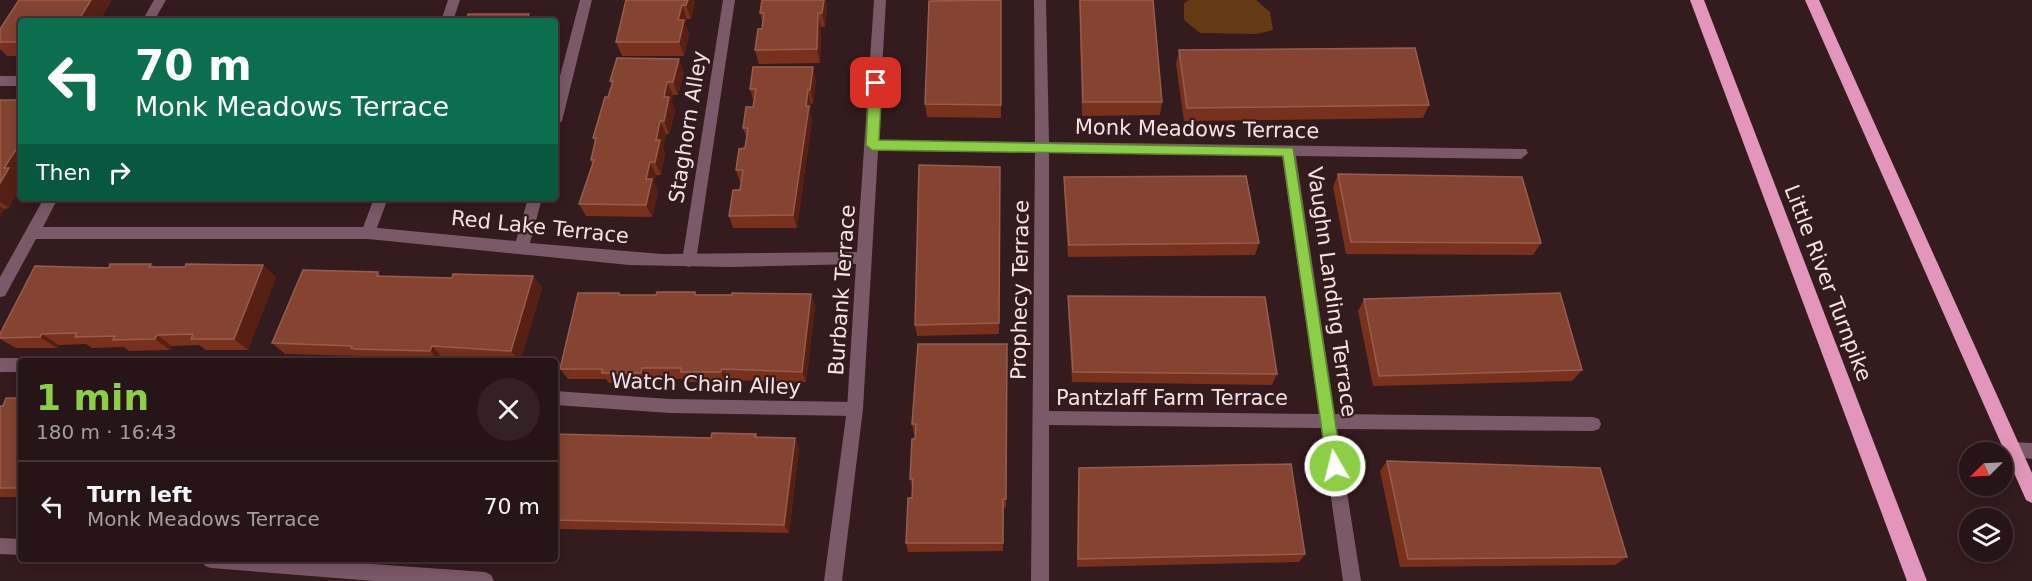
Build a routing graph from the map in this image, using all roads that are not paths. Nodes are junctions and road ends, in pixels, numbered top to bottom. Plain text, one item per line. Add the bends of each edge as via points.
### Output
1 (160, 0) edge
2 (454, 0) edge
3 (586, 0) edge
4 (729, 0) edge
5 (880, 0) edge
6 (1040, 0) edge
7 (1697, 0) edge
8 (1812, 0) edge
9 (150, 18) edge
10 (448, 18) edge
11 (0, 81) edge
12 (18, 81) edge
13 (558, 108) edge
14 (872, 145) junction
15 (1042, 147) junction
16 (1288, 151) junction
17 (1521, 153) dead end
18 (49, 201) edge
19 (380, 201) edge
20 (534, 201) edge
21 (32, 233) junction
22 (369, 233) junction
23 (522, 247) junction
24 (864, 258) junction
25 (689, 261) junction
26 (0, 291) edge
27 (0, 365) edge
28 (18, 365) edge
29 (558, 398) edge
30 (855, 409) junction
31 (1040, 418) junction
32 (1328, 420) junction
33 (1593, 424) dead end
34 (2008, 442) edge
35 (2013, 450) edge
36 (2032, 450) edge
37 (2013, 452) edge
38 (2032, 494) edge
39 (0, 546) edge
40 (18, 547) edge
41 (238, 562) edge
42 (485, 581) edge
43 (833, 581) edge
44 (1040, 581) edge
45 (1352, 581) edge
46 (1917, 581) edge

1 - 9 street
2 - 10 street
3 - 13 street
4 - 25 street, Staghorn Alley
5 - 14 street, Burbank Terrace
6 - 15 street, Prophecy Terrace
7 - 46 highway, Little River Turnpike
8 - 34 highway
11 - 12 street
14 - 15 street, Monk Meadows Terrace
14 - 24 street, Burbank Terrace
15 - 16 street, Monk Meadows Terrace
15 - 31 street, Prophecy Terrace
16 - 17 street, Monk Meadows Terrace
16 - 32 street, Vaughn Landing Terrace
18 - 21 street
19 - 22 street
20 - 23 street
21 - 22 street, Red Lake Terrace
21 - 26 street
22 - 23 street, Red Lake Terrace
23 - 25 street, Red Lake Terrace
24 - 25 street, Red Lake Terrace
24 - 30 street, Burbank Terrace
27 - 28 street
29 - 30 street, Watch Chain Alley via 670,406
30 - 43 street, Burbank Terrace
31 - 32 street, Pantzlaff Farm Terrace
31 - 44 street, Prophecy Terrace
32 - 33 street, Pantzlaff Farm Terrace
32 - 45 street, Vaughn Landing Terrace
35 - 36 street
37 - 38 highway
39 - 40 street
41 - 42 street

